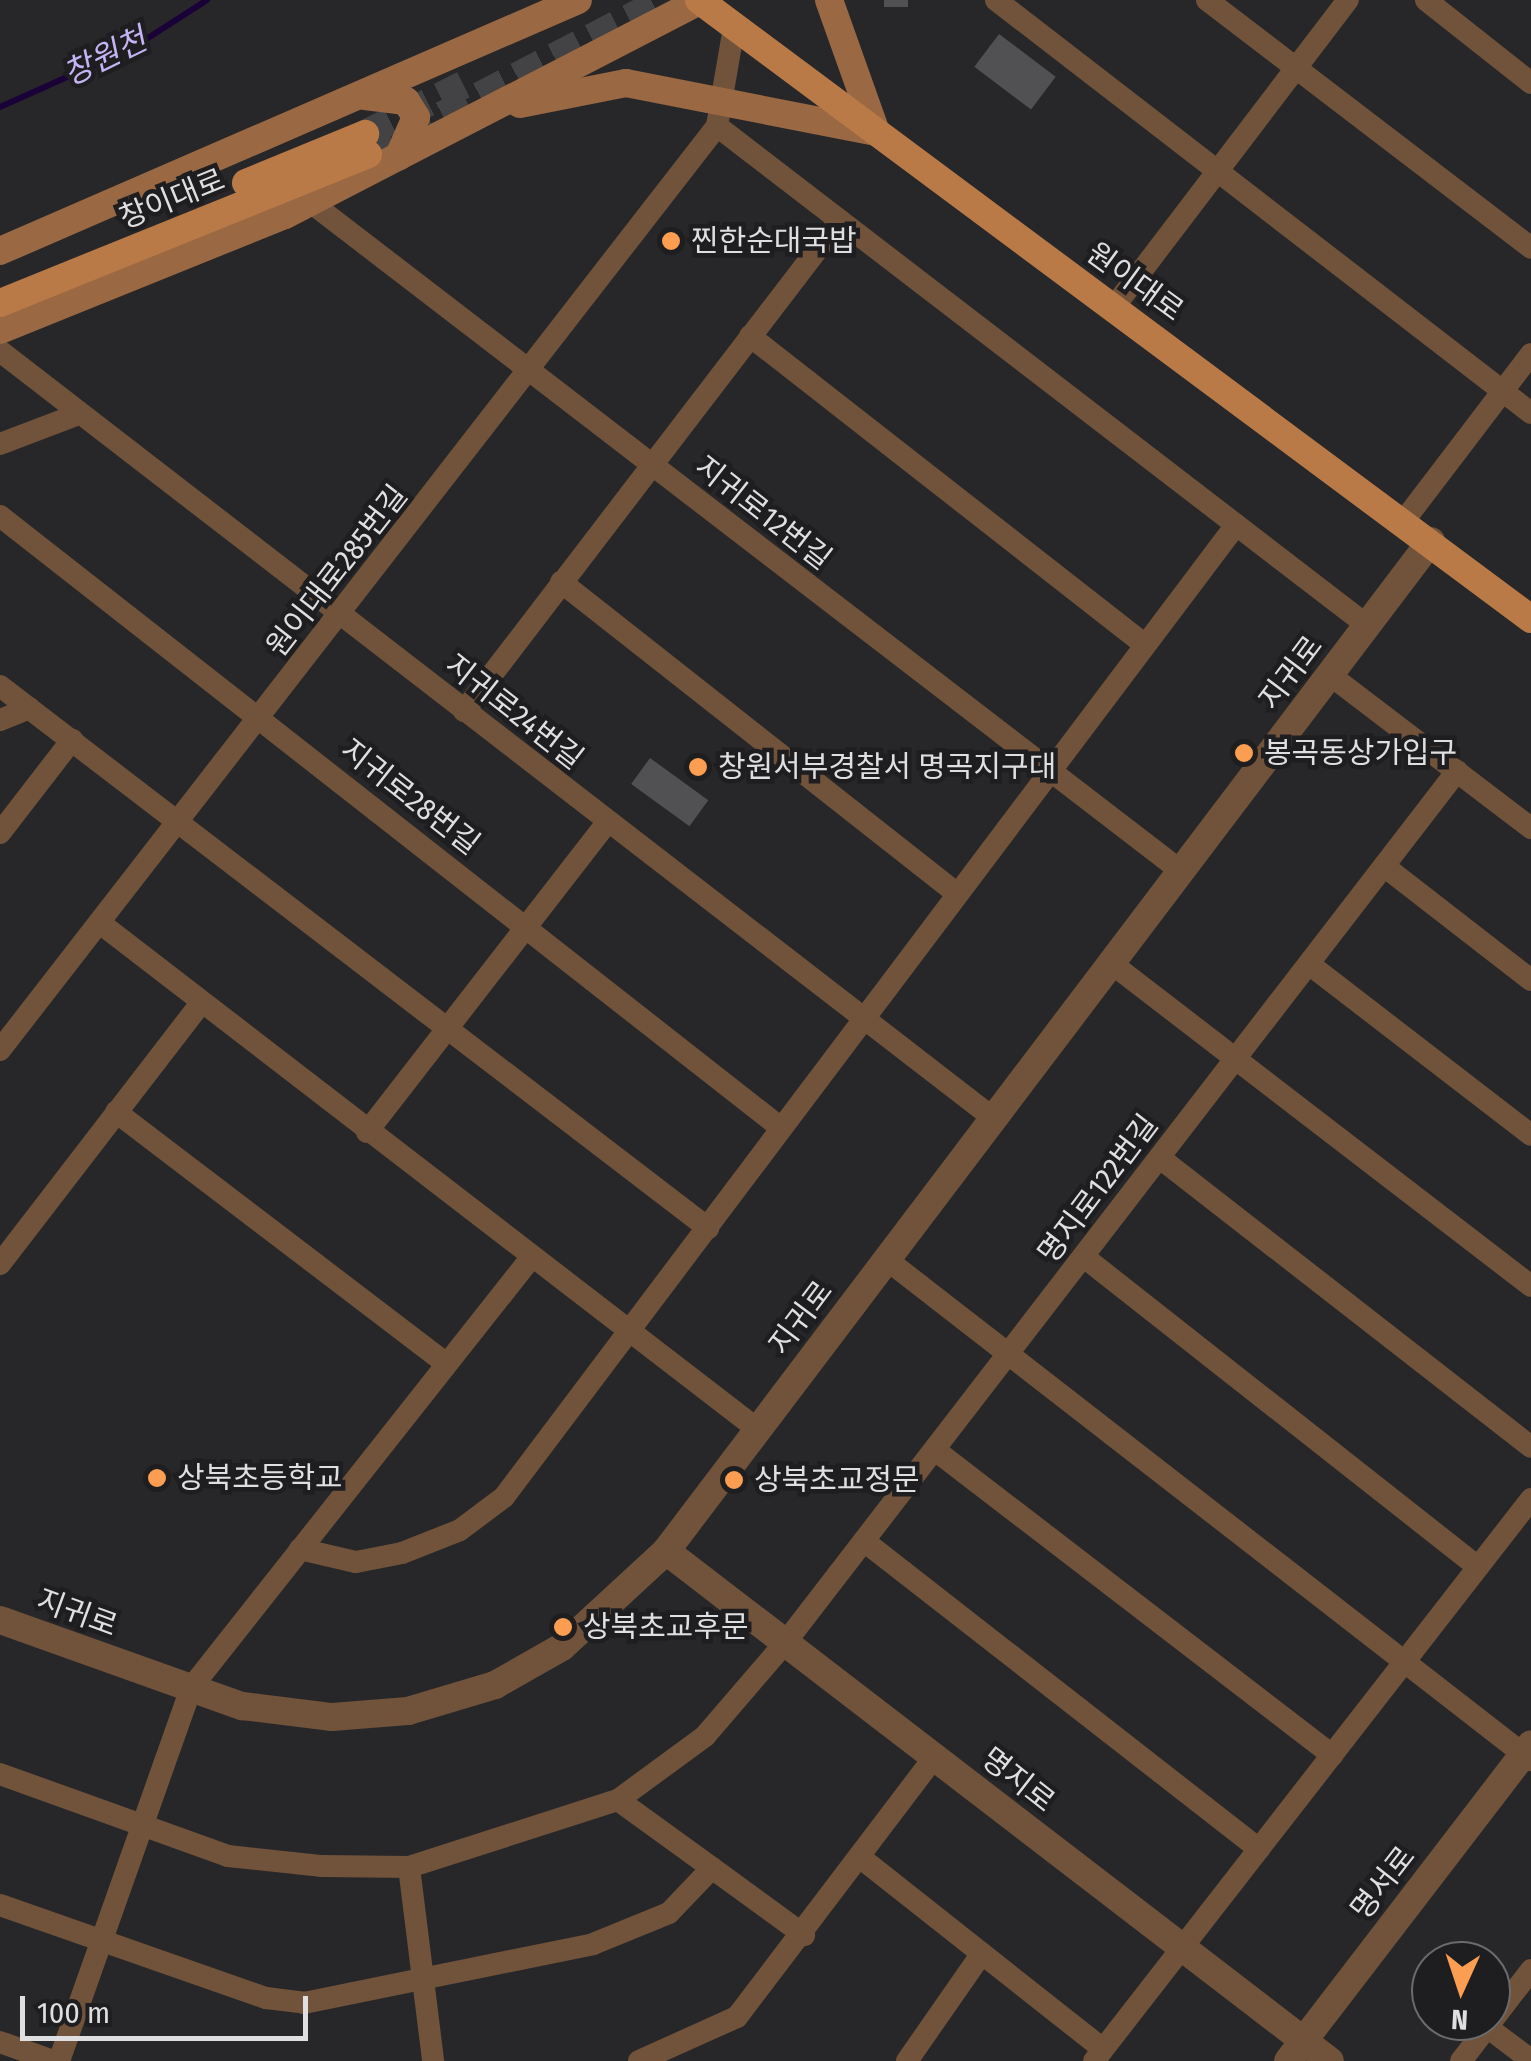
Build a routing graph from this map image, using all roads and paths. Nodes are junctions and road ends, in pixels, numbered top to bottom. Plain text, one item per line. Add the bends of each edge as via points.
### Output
1 (578, 0) edge
2 (700, 0) edge
3 (829, 0) edge
4 (996, 0) edge
5 (1207, 0) edge
6 (1348, 0) edge
7 (1426, 0) edge
8 (538, 12) edge
9 (734, 28) junction
10 (1295, 69) junction
11 (1531, 83) edge
12 (363, 96) junction
13 (721, 97) junction
14 (486, 111) junction
15 (717, 126) junction
16 (876, 132) junction
17 (398, 156) junction
18 (1214, 174) junction
19 (309, 201) junction
20 (840, 220) junction
21 (1531, 248) edge
22 (0, 250) edge
23 (0, 285) edge
24 (0, 304) edge
25 (1114, 307) junction
26 (0, 330) edge
27 (750, 336) junction
28 (0, 352) edge
29 (1531, 354) edge
30 (530, 368) junction
31 (1502, 390) junction
32 (1531, 413) edge
33 (79, 414) junction
34 (0, 444) edge
35 (650, 463) junction
36 (0, 516) edge
37 (1403, 522) junction
38 (1236, 525) junction
39 (1431, 541) junction
40 (561, 582) junction
41 (341, 616) junction
42 (1531, 619) edge
43 (1368, 626) junction
44 (1144, 644) junction
45 (1330, 675) junction
46 (0, 686) edge
47 (30, 708) junction
48 (464, 710) junction
49 (0, 720) edge
50 (260, 720) junction
51 (72, 740) junction
52 (1046, 770) junction
53 (1456, 771) junction
54 (608, 821) junction
55 (180, 822) junction
56 (1531, 828) edge
57 (0, 833) edge
58 (1384, 866) junction
59 (1181, 871) junction
60 (953, 891) junction
61 (100, 923) junction
62 (526, 925) junction
63 (1111, 963) junction
64 (1309, 964) junction
65 (1531, 980) edge
66 (200, 1004) junction
67 (862, 1021) junction
68 (446, 1027) junction
69 (0, 1050) edge
70 (1234, 1058) junction
71 (116, 1112) junction
72 (993, 1118) junction
73 (781, 1128) junction
74 (367, 1132) junction
75 (1531, 1135) edge
76 (1160, 1158) junction
77 (708, 1228) junction
78 (1084, 1257) junction
79 (530, 1259) junction
80 (886, 1260) junction
81 (0, 1264) edge
82 (1531, 1286) edge
83 (624, 1335) junction
84 (1006, 1357) junction
85 (444, 1362) junction
86 (756, 1430) junction
87 (1531, 1447) edge
88 (935, 1450) junction
89 (1531, 1499) edge
90 (864, 1542) junction
91 (300, 1550) junction
92 (666, 1551) junction
93 (1478, 1567) junction
94 (0, 1620) edge
95 (785, 1643) junction
96 (1406, 1661) junction
97 (190, 1688) junction
98 (1529, 1753) edge
99 (1332, 1755) junction
100 (934, 1757) junction
101 (0, 1774) edge
102 (618, 1800) junction
103 (144, 1825) junction
104 (1260, 1848) junction
105 (861, 1858) junction
106 (408, 1867) junction
107 (712, 1868) junction
108 (0, 1906) edge
109 (804, 1935) junction
110 (102, 1942) junction
111 (1182, 1948) junction
112 (982, 1953) junction
113 (1531, 1970) edge
114 (422, 1980) junction
115 (1511, 1997) edge
116 (1477, 2041) edge
117 (1506, 2041) edge
118 (0, 2042) edge
119 (1295, 2051) edge
120 (682, 2055) edge
121 (1099, 2055) edge
122 (1531, 2060) edge
123 (56, 2061) edge
124 (432, 2061) edge
125 (639, 2061) edge
126 (907, 2061) edge
127 (1330, 2061) edge
128 (1461, 2061) edge

1 - 8 main road
2 - 9 main road, 원이대로
2 - 14 main road
3 - 16 main road
4 - 18 street
5 - 10 street
6 - 10 street
7 - 11 street
8 - 12 main road
9 - 13 street
9 - 16 main road, 원이대로
10 - 18 street
10 - 21 street
12 - 17 main road via 406,102 416,117
12 - 22 main road
13 - 14 main road via 626,82
13 - 15 street
13 - 16 main road
14 - 17 main road
15 - 20 street
15 - 30 street, 원이대로285번길
16 - 25 main road, 원이대로
17 - 19 main road
18 - 25 street
18 - 31 street
19 - 26 main road
19 - 30 street, 지귀로12번길
20 - 27 street
20 - 38 street
23 - 24 main road, 창이대로 via 366,144
25 - 37 main road, 원이대로
27 - 35 street
27 - 44 street
28 - 33 street, 지귀로24번길
29 - 31 street
30 - 35 street, 지귀로12번길
30 - 41 street, 원이대로285번길
31 - 32 street
31 - 37 street
33 - 34 street
33 - 41 street, 지귀로24번길
35 - 40 street
35 - 52 street, 지귀로12번길
36 - 50 street, 지귀로28번길
37 - 39 main road, 원이대로
38 - 43 street
38 - 44 street
39 - 42 main road, 원이대로
39 - 43 street, 지귀로
40 - 48 street
40 - 60 street
41 - 48 street, 지귀로24번길
41 - 50 street, 원이대로285번길
43 - 45 street, 지귀로
44 - 52 street
45 - 53 street
45 - 59 street, 지귀로
46 - 47 street
47 - 49 street
47 - 51 street
48 - 54 street, 지귀로24번길
50 - 55 street, 원이대로285번길
50 - 62 street, 지귀로28번길
51 - 55 street
51 - 57 street
52 - 59 street, 지귀로12번길
52 - 60 street
53 - 56 street
53 - 58 street, 명지로122번길
54 - 62 street
54 - 67 street, 지귀로24번길
55 - 61 street, 원이대로285번길
55 - 68 street
58 - 64 street, 명지로122번길
58 - 65 street
59 - 63 street, 지귀로
60 - 67 street
61 - 66 street
61 - 69 street, 원이대로285번길
62 - 68 street
62 - 73 street, 지귀로28번길
63 - 70 street
63 - 72 street, 지귀로
64 - 70 street, 명지로122번길
64 - 75 street
66 - 71 street
66 - 74 street
67 - 72 street, 지귀로24번길
67 - 73 street
68 - 74 street
68 - 77 street
70 - 76 street, 명지로122번길
70 - 82 street
71 - 81 street
71 - 85 street
72 - 80 street, 지귀로
73 - 77 street
74 - 79 street
76 - 78 street, 명지로122번길
76 - 87 street
77 - 83 street
78 - 84 street, 명지로122번길
78 - 93 street
79 - 83 street
79 - 85 street
80 - 84 street
80 - 86 street, 지귀로
83 - 86 street
83 - 91 street via 504,1497 460,1530 356,1562
84 - 88 street, 명지로122번길
84 - 96 street
85 - 91 street
86 - 92 street, 지귀로
88 - 90 street, 명지로122번길
88 - 99 street
89 - 93 street
90 - 95 street, 명지로122번길
90 - 104 street
91 - 97 street
92 - 95 street, 명지로
92 - 97 street, 지귀로 via 562,1648 494,1684 408,1711 332,1717
93 - 96 street
94 - 97 street, 지귀로
95 - 100 street, 명지로
95 - 102 street, 명지로122번길 via 705,1736
96 - 98 street
96 - 99 street
97 - 103 street
98 - 119 street, 명서로
99 - 104 street
100 - 105 street
100 - 111 street, 명지로
101 - 103 street
102 - 106 street, 명지로122번길
102 - 107 street
103 - 106 street via 228,1856
103 - 110 street
104 - 111 street
105 - 109 street
105 - 112 street
106 - 114 street
107 - 109 street
107 - 114 street via 669,1914 593,1944
108 - 110 street
109 - 120 street via 737,2016
110 - 114 street via 266,1998 304,2002
110 - 123 street
111 - 119 street, 명지로
111 - 121 street
112 - 121 street
112 - 126 street
113 - 115 street
114 - 124 street
116 - 128 street
117 - 122 street
118 - 123 street
119 - 127 street, 명지로
120 - 125 street

